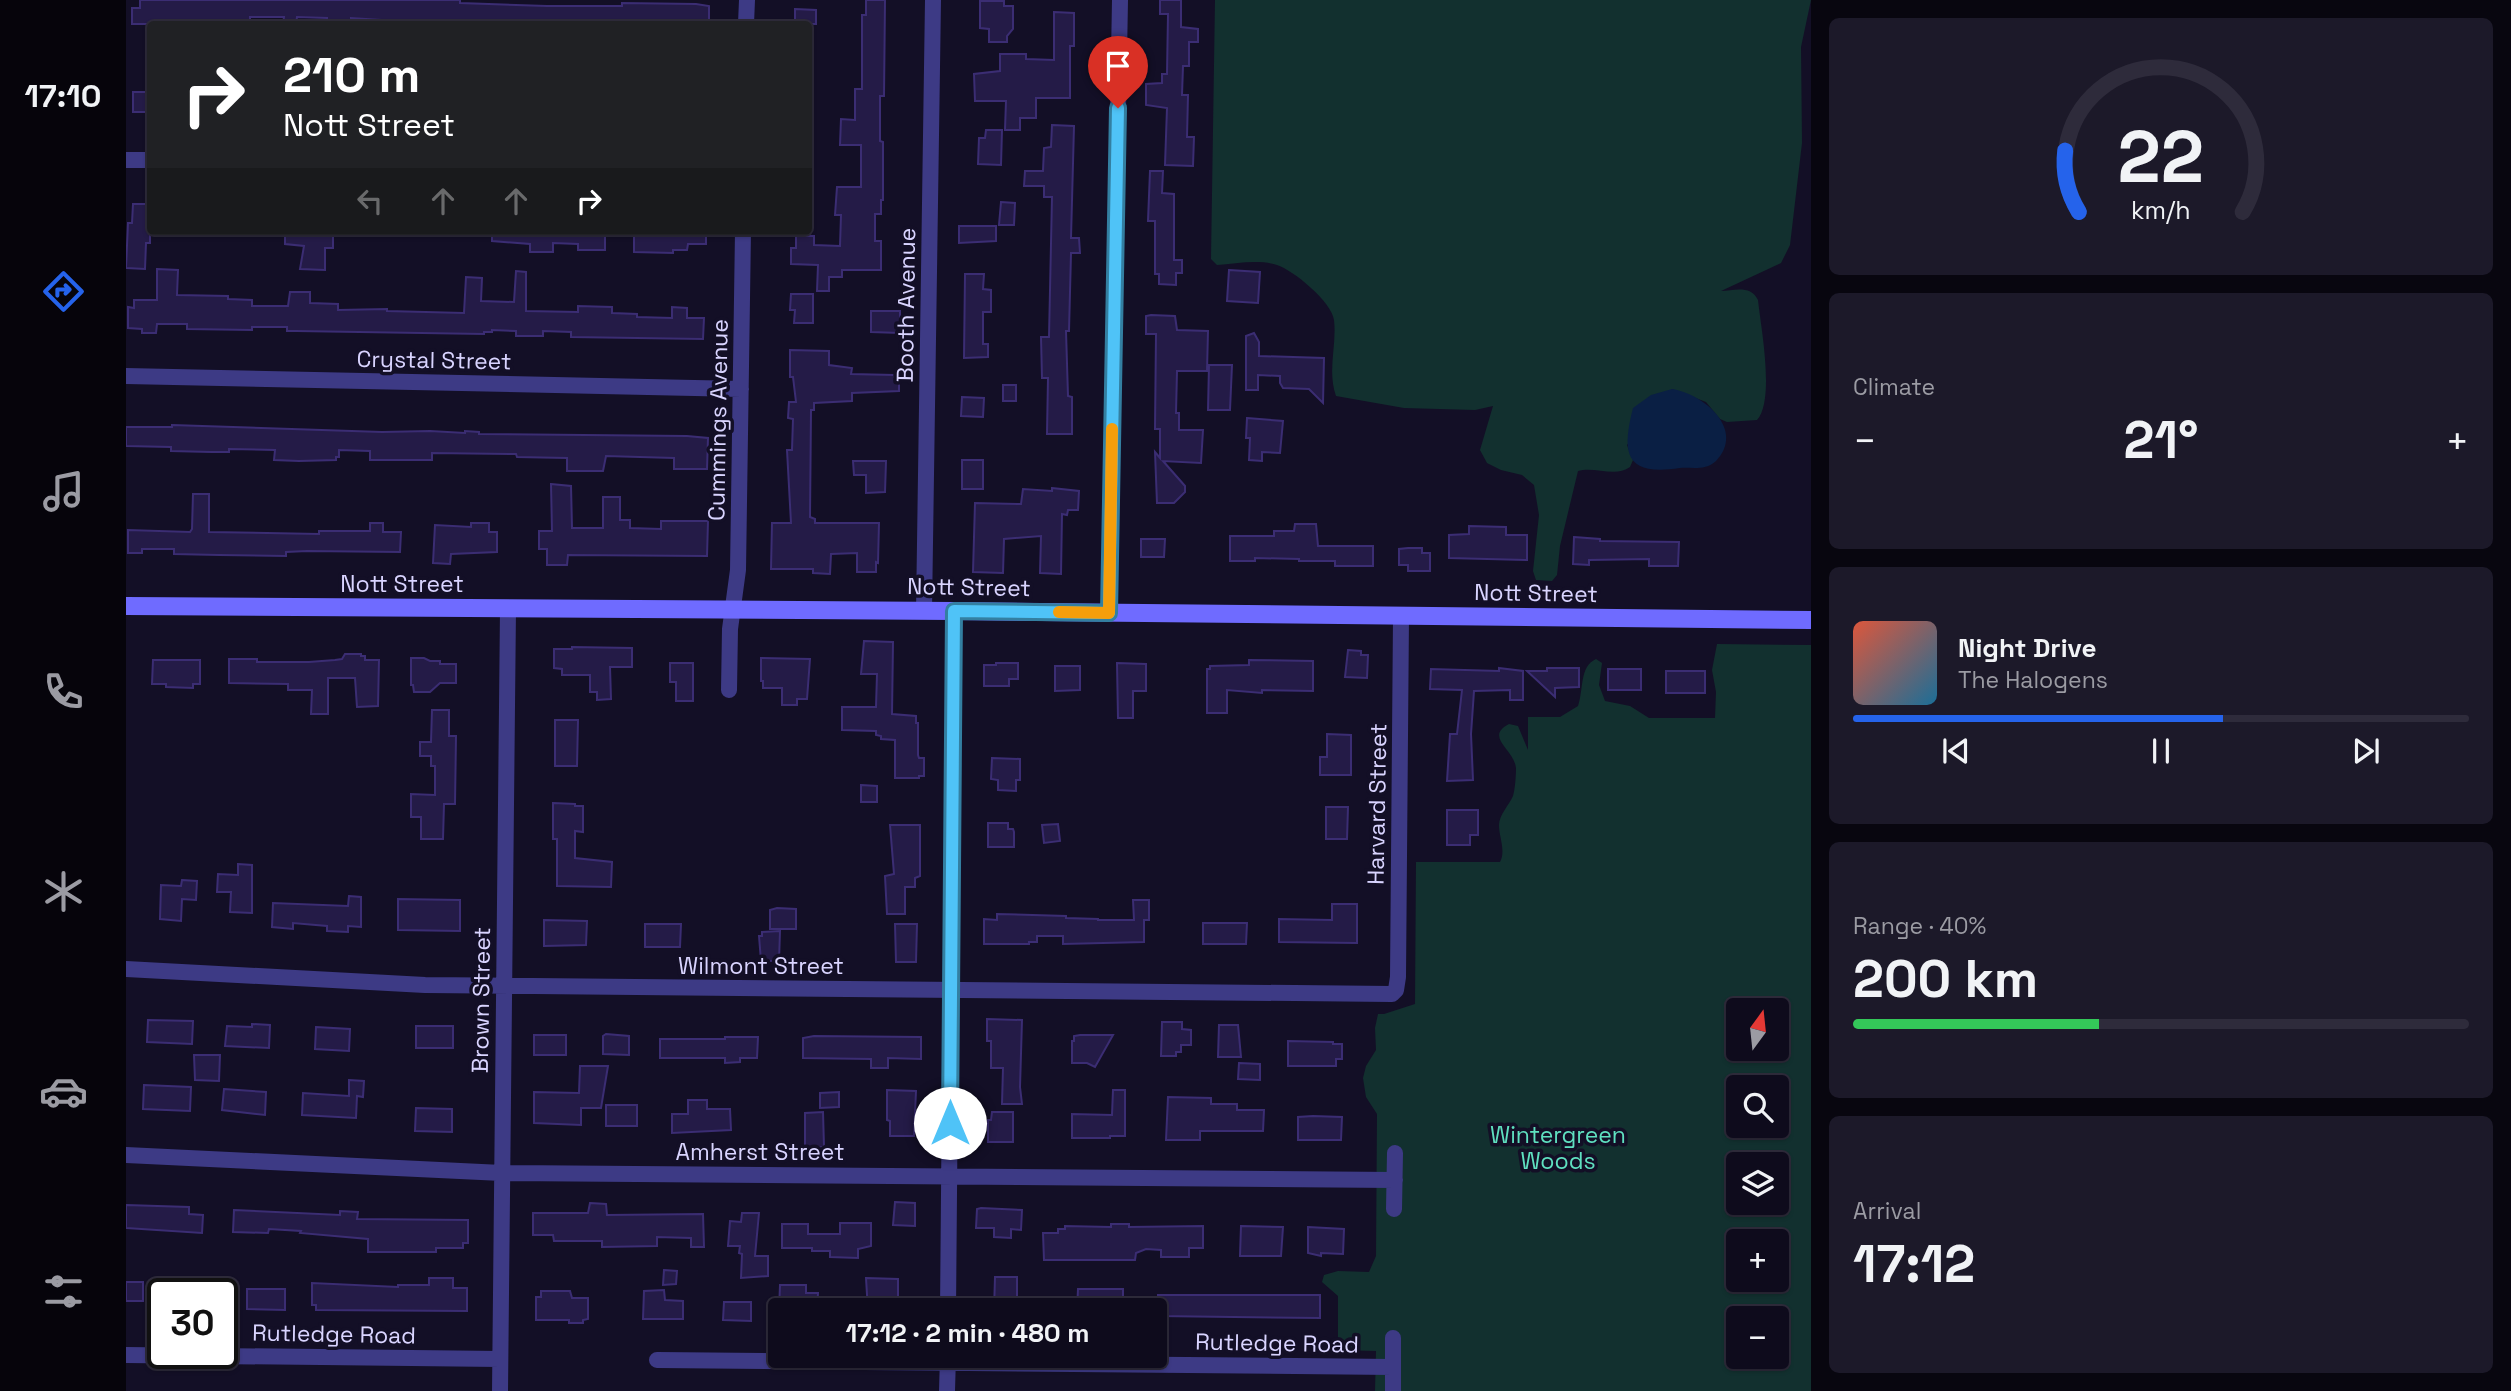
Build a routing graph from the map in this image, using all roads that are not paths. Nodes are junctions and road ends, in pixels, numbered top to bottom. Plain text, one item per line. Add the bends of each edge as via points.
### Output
1 (747, 0) edge
2 (933, 0) edge
3 (1120, 0) edge
4 (746, 21) edge
5 (126, 160) edge
6 (147, 160) edge
7 (743, 235) edge
8 (126, 376) edge
9 (741, 389) junction
10 (126, 606) edge
11 (508, 609) junction
12 (734, 610) junction
13 (924, 611) junction
14 (954, 611) junction
15 (1109, 613) junction
16 (1401, 617) junction
17 (1811, 620) edge
18 (729, 690) dead end
19 (126, 968) edge
20 (504, 986) junction
21 (951, 990) junction
22 (1396, 992) joint
23 (1395, 1153) dead end
24 (126, 1156) edge
25 (502, 1173) junction
26 (949, 1177) junction
27 (1395, 1180) junction
28 (1394, 1209) dead end
29 (948, 1298) edge
30 (1393, 1338) dead end
31 (126, 1355) edge
32 (500, 1359) junction
33 (657, 1360) dead end
34 (768, 1360) edge
35 (1167, 1363) edge
36 (1393, 1367) junction
37 (948, 1368) edge
38 (500, 1391) edge
39 (947, 1391) edge
40 (1393, 1391) edge

1 - 4 street
2 - 13 street, Booth Avenue
3 - 15 street
5 - 6 street
7 - 9 street, Cummings Avenue
8 - 9 street, Crystal Street
9 - 12 street, Cummings Avenue
10 - 11 street, Nott Street
11 - 12 street, Nott Street
11 - 20 street, Brown Street
12 - 13 street, Nott Street
12 - 18 street, Cummings Avenue
13 - 14 street, Nott Street
14 - 15 street, Nott Street
14 - 21 street
15 - 16 street, Nott Street
16 - 17 street, Nott Street
16 - 22 street, Harvard Street
19 - 20 street, Wilmont Street
20 - 21 street, Wilmont Street
20 - 25 street, Brown Street
21 - 22 street, Wilmont Street
21 - 26 street
23 - 27 street
24 - 25 street, Amherst Street
25 - 26 street, Amherst Street
25 - 32 street, Brown Street
26 - 27 street, Amherst Street
26 - 29 street
27 - 28 street
30 - 36 street
31 - 32 street, Rutledge Road
32 - 38 street, Brown Street
33 - 34 street, Rutledge Road
35 - 36 street, Rutledge Road
36 - 40 street
37 - 39 street

